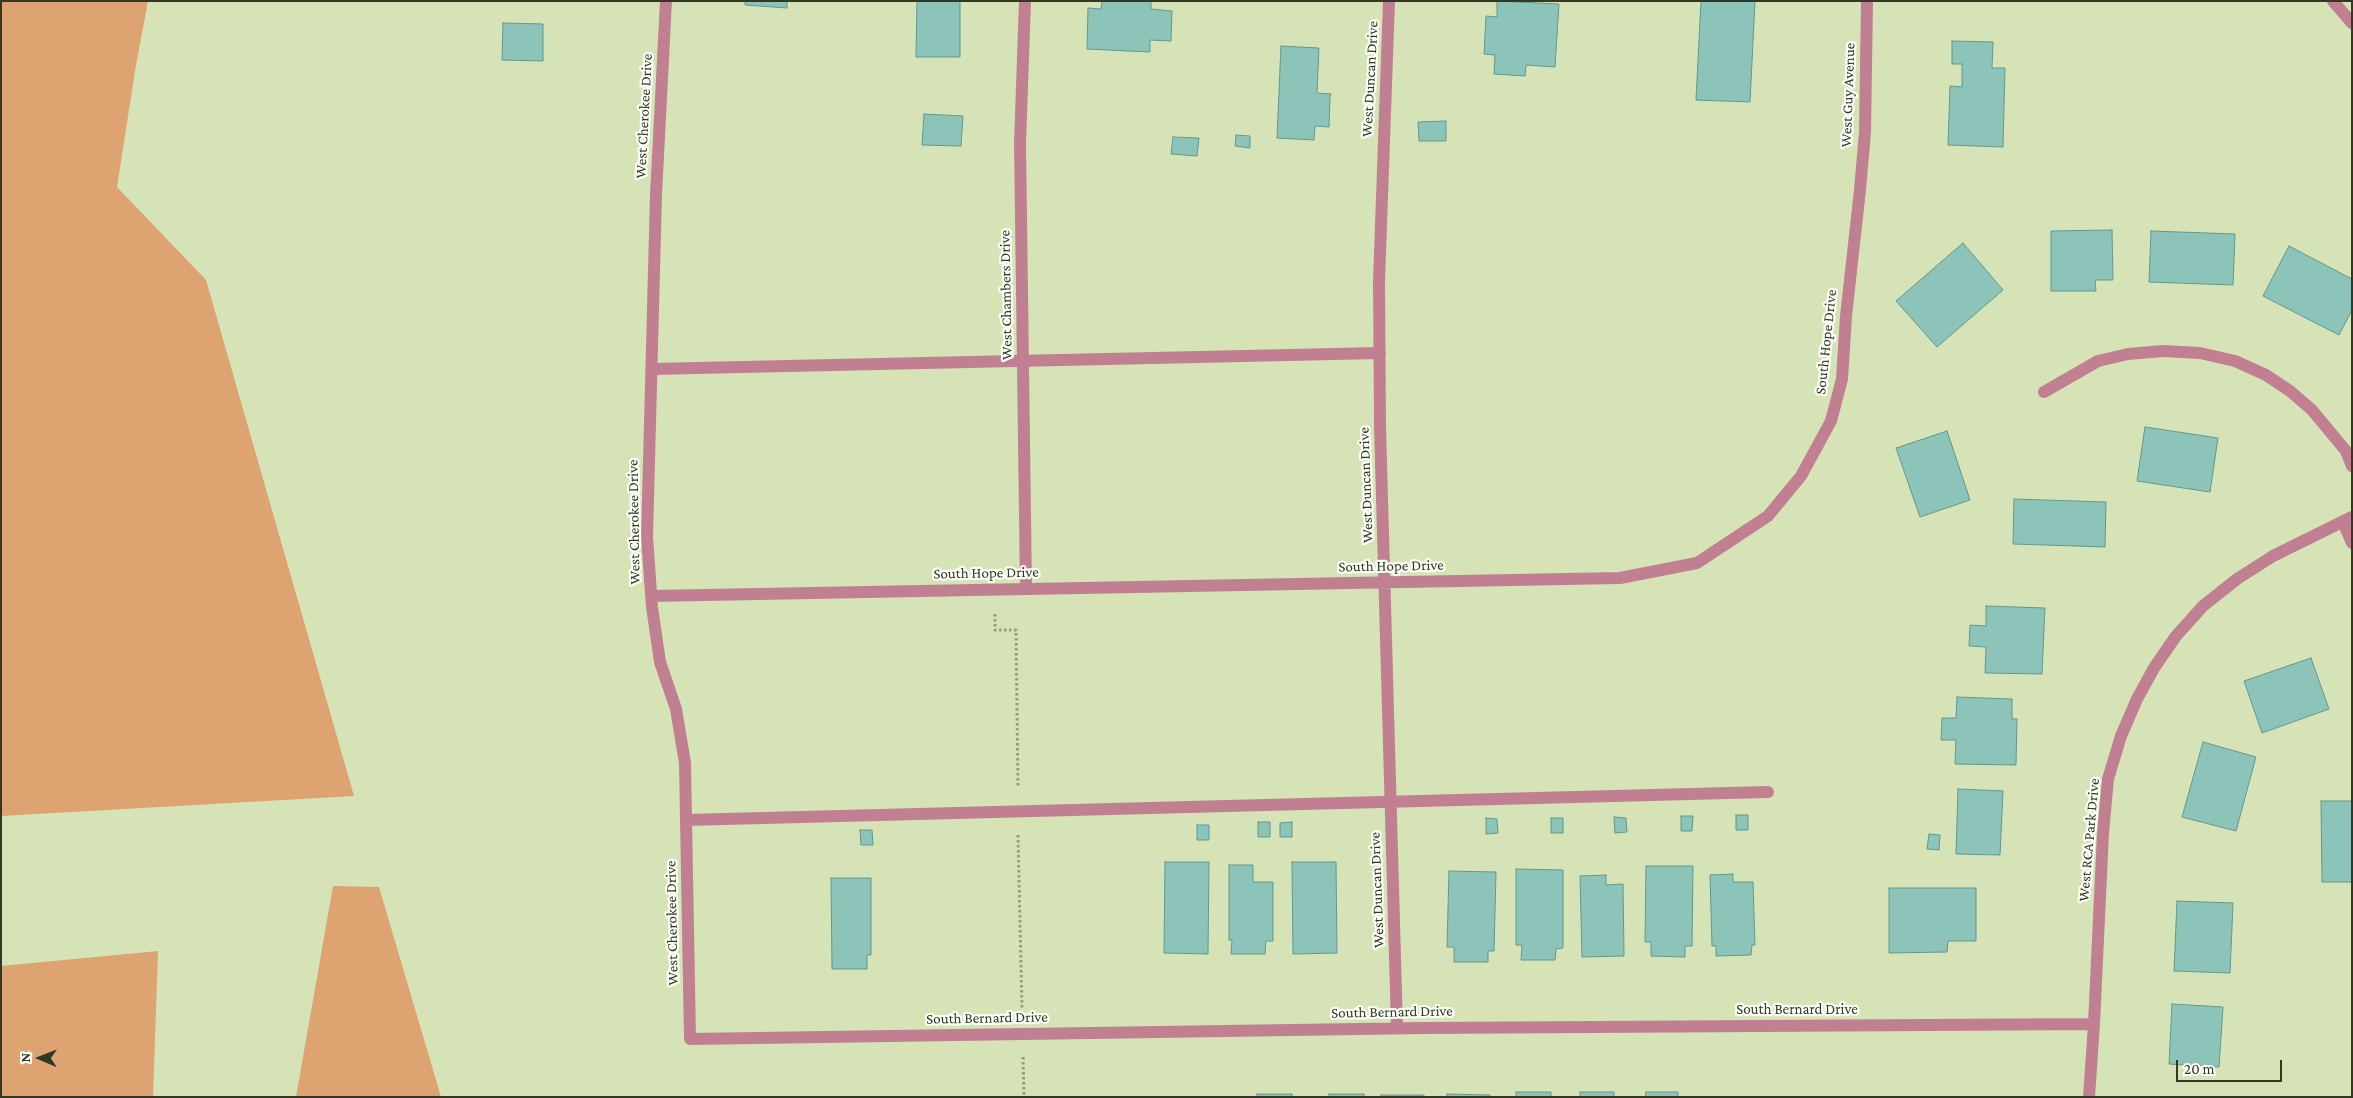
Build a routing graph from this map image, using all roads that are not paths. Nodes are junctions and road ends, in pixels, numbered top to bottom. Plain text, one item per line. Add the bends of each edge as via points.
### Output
1 (666, 1) edge
2 (1025, 1) edge
3 (1390, 1) edge
4 (1867, 1) edge
5 (2334, 1) edge
6 (2352, 23) edge
7 (1860, 190) joint
8 (1380, 353) junction
9 (1023, 361) junction
10 (651, 369) junction
11 (2044, 392) dead end
12 (2352, 466) edge
13 (2347, 519) edge
14 (2352, 542) edge
15 (1385, 582) junction
16 (1026, 589) junction
17 (651, 596) junction
18 (1768, 792) dead end
19 (1390, 802) junction
20 (686, 820) junction
21 (2094, 1024) junction
22 (1397, 1028) junction
23 (690, 1039) joint
24 (2089, 1097) edge

1 - 10 street, West Cherokee Drive
2 - 9 street, West Chambers Drive via 1020,143
3 - 8 street, West Duncan Drive via 1379,271
4 - 7 street, West Guy Avenue via 1865,132
5 - 6 street
7 - 15 street, South Hope Drive via 1842,379 1831,421 1801,476 1768,516 1696,563 1620,578
8 - 9 street
8 - 15 street, West Duncan Drive
9 - 10 street
9 - 16 street, West Chambers Drive
10 - 17 street, West Cherokee Drive via 647,537
11 - 12 street via 2098,361 2128,354 2163,350 2236,361 2266,375 2312,410 2346,451
13 - 14 street
13 - 21 street, West RCA Park Drive via 2266,561 2203,606 2176,636 2137,699 2108,779 2102,833
15 - 16 street, South Hope Drive
15 - 19 street, West Duncan Drive
16 - 17 street, South Hope Drive
17 - 20 street, West Cherokee Drive via 660,662 676,709 684,763
18 - 19 street
19 - 20 street
19 - 22 street, West Duncan Drive
20 - 23 street, West Cherokee Drive
21 - 22 street, South Bernard Drive
21 - 24 street, West RCA Park Drive
22 - 23 street, South Bernard Drive

